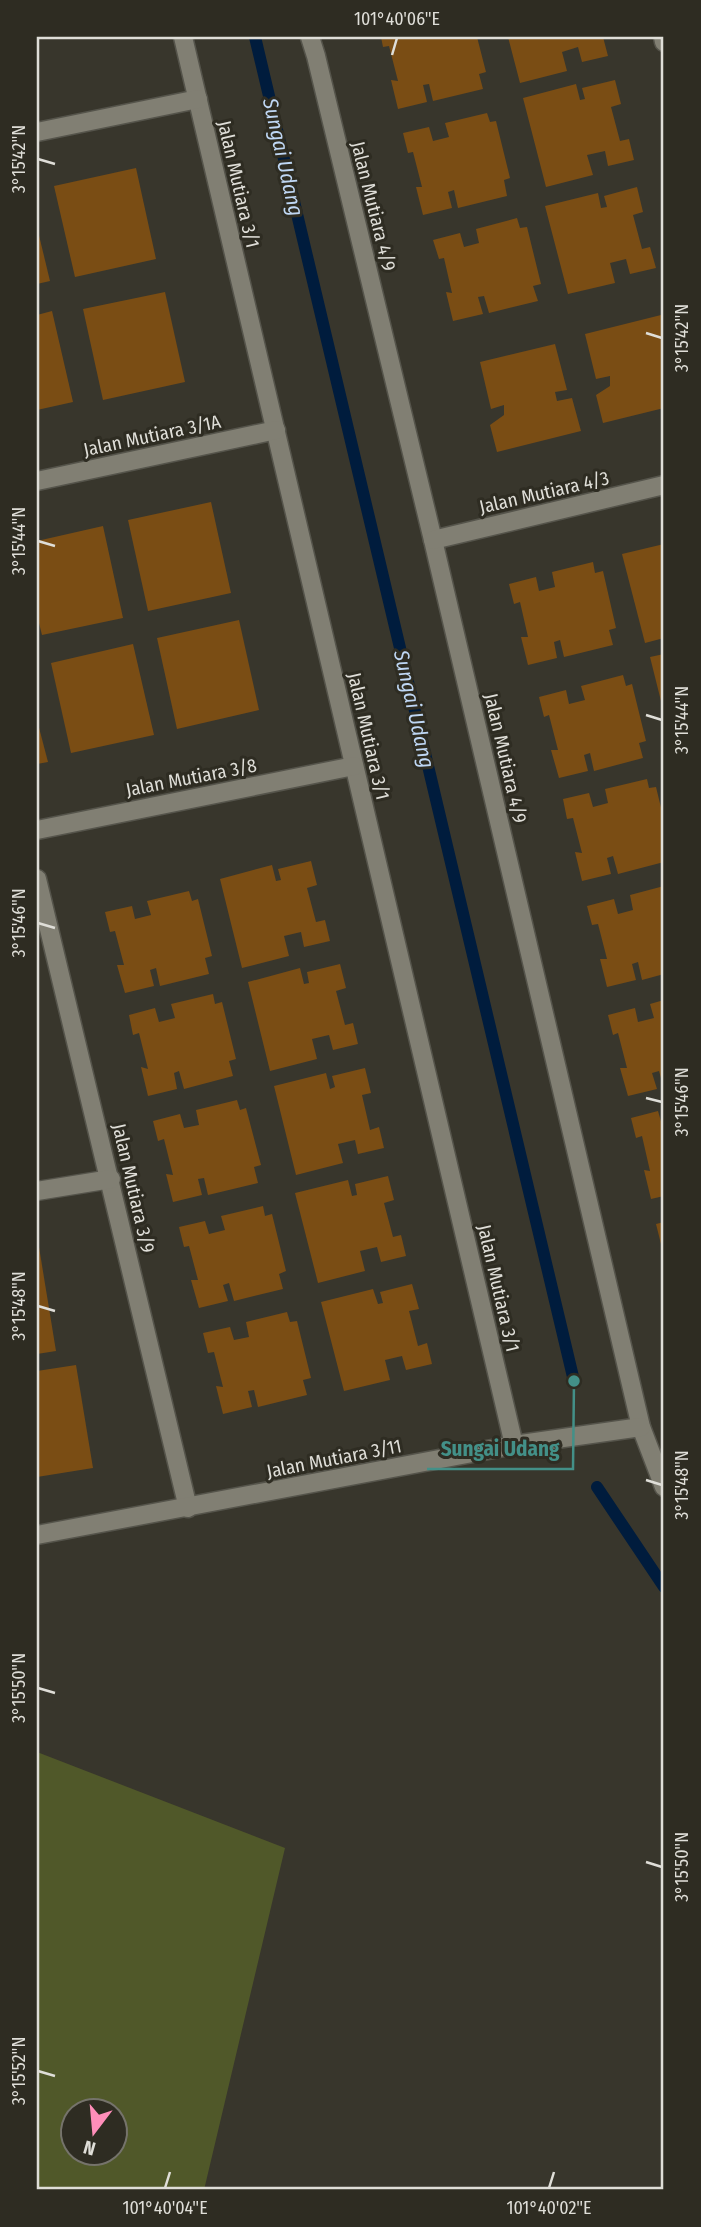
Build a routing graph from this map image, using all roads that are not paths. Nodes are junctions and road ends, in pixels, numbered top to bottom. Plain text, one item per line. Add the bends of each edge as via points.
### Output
1 (183, 37) edge
2 (310, 37) edge
3 (663, 37) edge
4 (664, 43) edge
5 (198, 99) junction
6 (37, 132) edge
7 (276, 430) junction
8 (37, 481) edge
9 (664, 485) edge
10 (433, 540) junction
11 (354, 766) junction
12 (37, 830) edge
13 (37, 879) edge
14 (111, 1179) junction
15 (37, 1191) edge
16 (641, 1427) junction
17 (514, 1445) junction
18 (664, 1487) edge
19 (188, 1507) junction
20 (37, 1535) edge

1 - 5 street, Jalan Mutiara 3/1
2 - 10 street, Jalan Mutiara 4/9
3 - 4 street
5 - 6 street
5 - 7 street, Jalan Mutiara 3/1
7 - 8 street, Jalan Mutiara 3/1A
7 - 11 street, Jalan Mutiara 3/1
9 - 10 street, Jalan Mutiara 4/3
10 - 16 street, Jalan Mutiara 4/9
11 - 12 street, Jalan Mutiara 3/8
11 - 17 street, Jalan Mutiara 3/1
13 - 14 street, Jalan Mutiara 3/9
14 - 15 street
14 - 19 street, Jalan Mutiara 3/9
16 - 17 street, Jalan Mutiara 3/11
16 - 18 street, Jalan Mutiara 4/9
17 - 19 street, Jalan Mutiara 3/11
19 - 20 street, Jalan Mutiara 3/11

